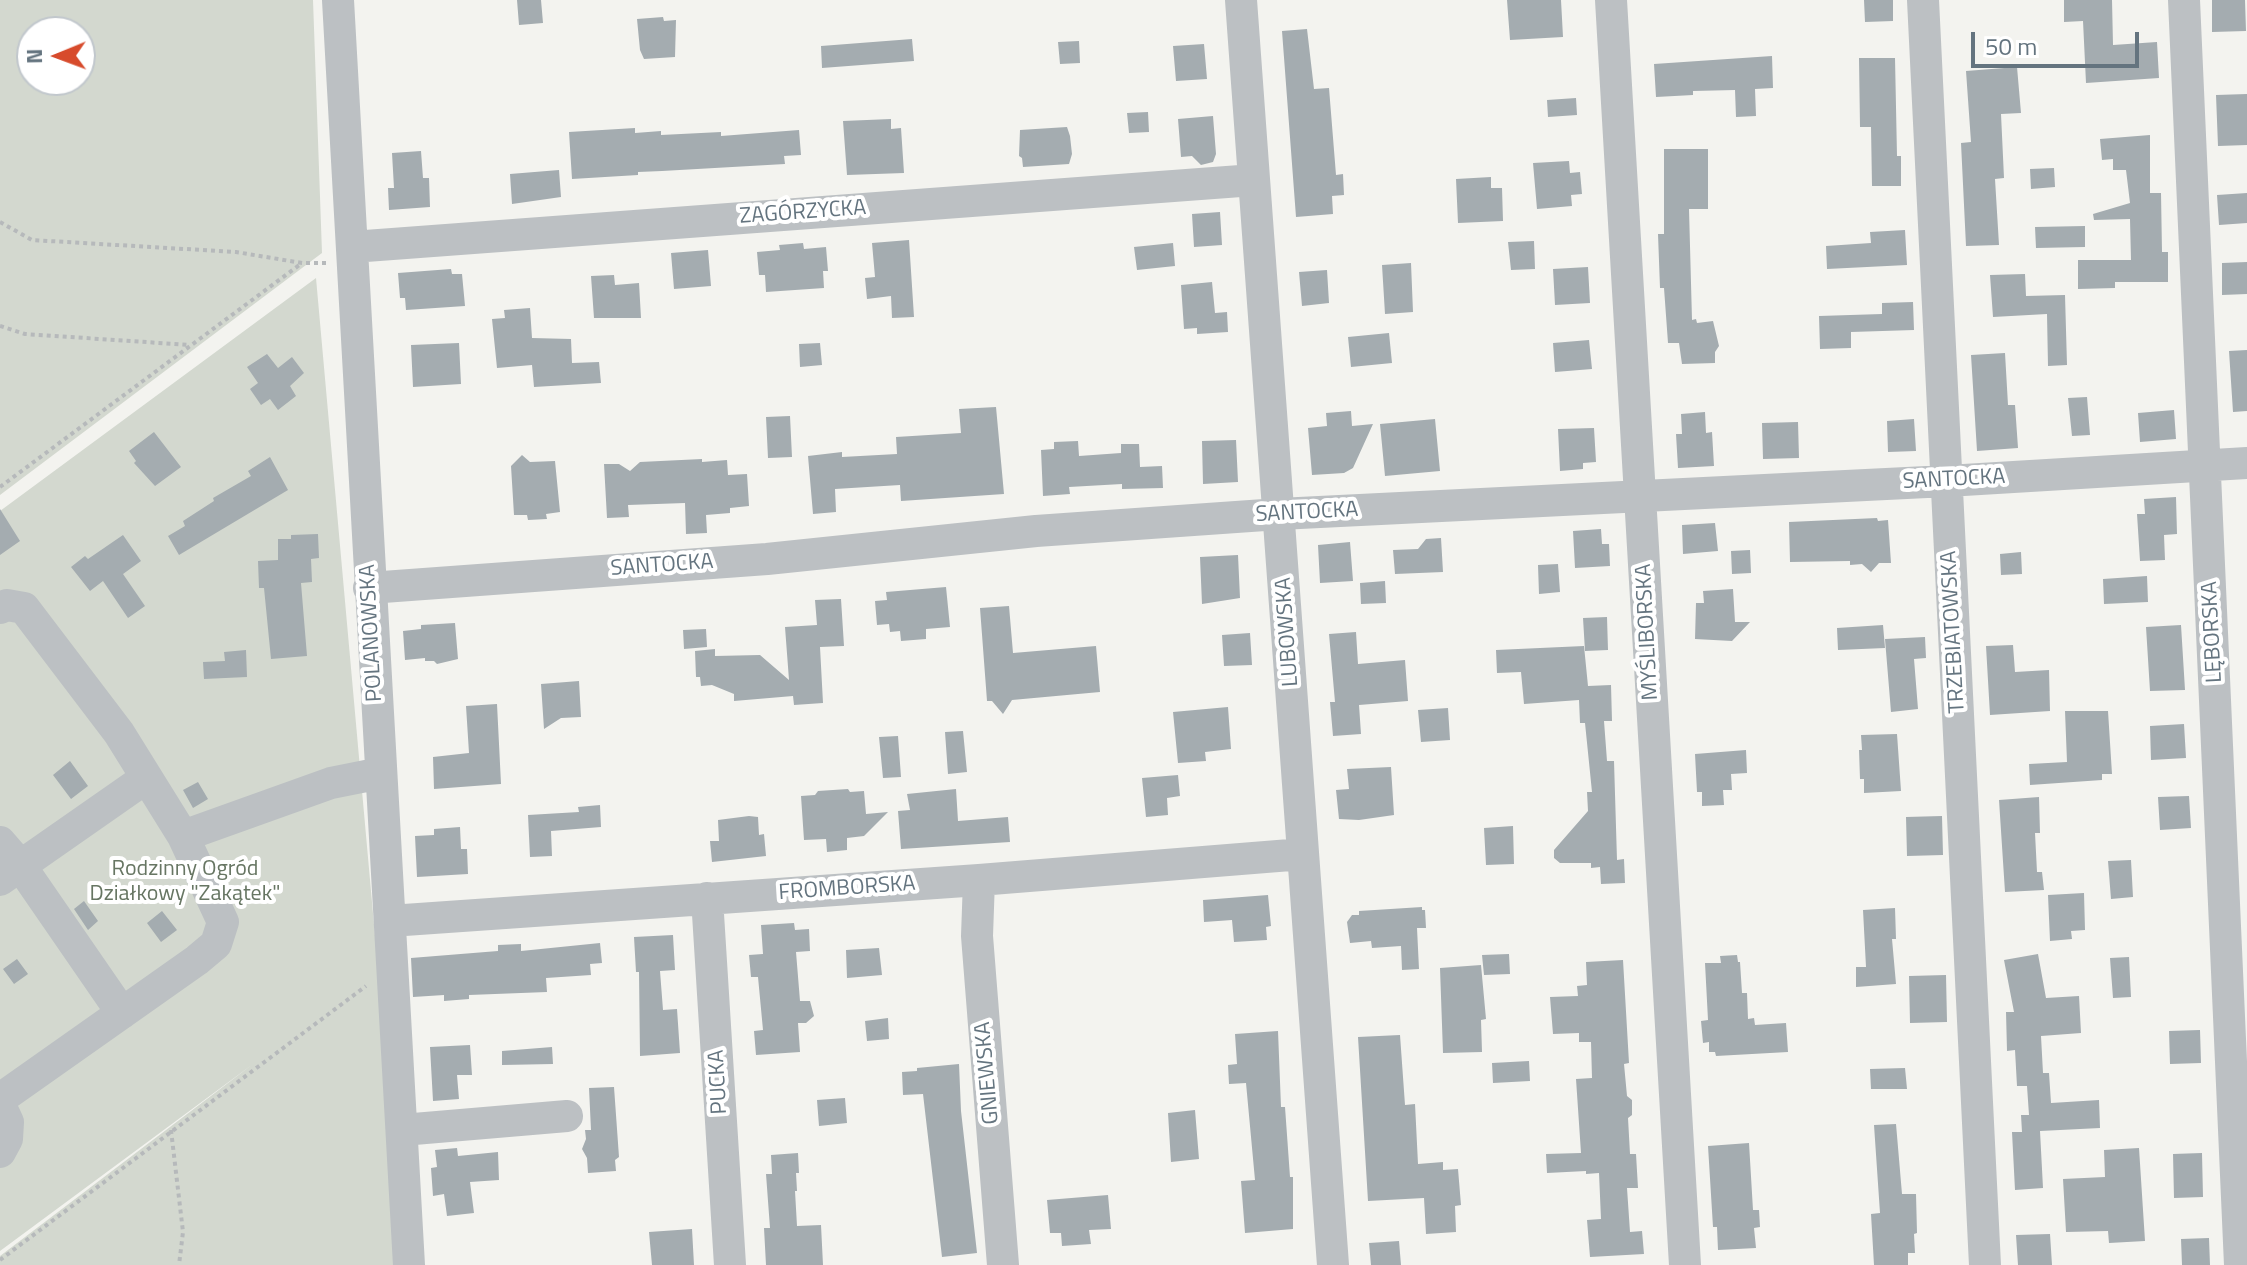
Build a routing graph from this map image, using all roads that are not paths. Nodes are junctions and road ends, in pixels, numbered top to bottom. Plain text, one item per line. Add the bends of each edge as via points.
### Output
1 (338, 0) edge
2 (1241, 0) edge
3 (1611, 0) edge
4 (1923, 0) edge
5 (2184, 0) edge
6 (1254, 180) junction
7 (352, 254) junction
8 (2247, 463) edge
9 (2205, 465) junction
10 (1947, 481) junction
11 (1641, 496) junction
12 (1279, 514) junction
13 (369, 588) junction
14 (0, 608) edge
15 (381, 773) junction
16 (146, 778) junction
17 (183, 836) junction
18 (1303, 854) junction
19 (7, 862) edge
20 (979, 880) junction
21 (707, 898) junction
22 (390, 921) junction
23 (122, 1013) junction
24 (0, 1099) edge
25 (0, 1105) edge
26 (567, 1116) dead end
27 (402, 1130) junction
28 (0, 1152) edge
29 (409, 1265) edge
30 (730, 1265) edge
31 (1003, 1265) edge
32 (1333, 1265) edge
33 (1685, 1265) edge
34 (1985, 1265) edge
35 (2240, 1265) edge

1 - 7 street, POLANOWSKA
2 - 6 street, LUBOWSKA
3 - 11 street, MYŚLIBORSKA
4 - 10 street, TRZEBIATOWSKA
5 - 9 street, LĘBORSKA
6 - 7 street, ZAGÓRZYCKA
6 - 12 street, LUBOWSKA
7 - 13 street, POLANOWSKA
8 - 9 street, SANTOCKA
9 - 10 street, SANTOCKA
9 - 35 street, LĘBORSKA
10 - 11 street, SANTOCKA
10 - 34 street, TRZEBIATOWSKA
11 - 12 street, SANTOCKA
11 - 33 street, MYŚLIBORSKA
12 - 13 street, SANTOCKA
12 - 18 street, LUBOWSKA
13 - 15 street, POLANOWSKA
14 - 16 street via 24,608 119,733
15 - 17 street via 331,783
15 - 22 street, POLANOWSKA
16 - 17 street
16 - 19 street
17 - 23 street via 223,922 216,944
18 - 20 street, FROMBORSKA
18 - 32 street, LUBOWSKA
19 - 23 street
20 - 21 street, FROMBORSKA
20 - 31 street, GNIEWSKA via 977,936
21 - 22 street, FROMBORSKA
21 - 30 street, PUCKA
22 - 27 street, POLANOWSKA
23 - 24 street
25 - 28 street via 8,1122
26 - 27 street
27 - 29 street, POLANOWSKA

